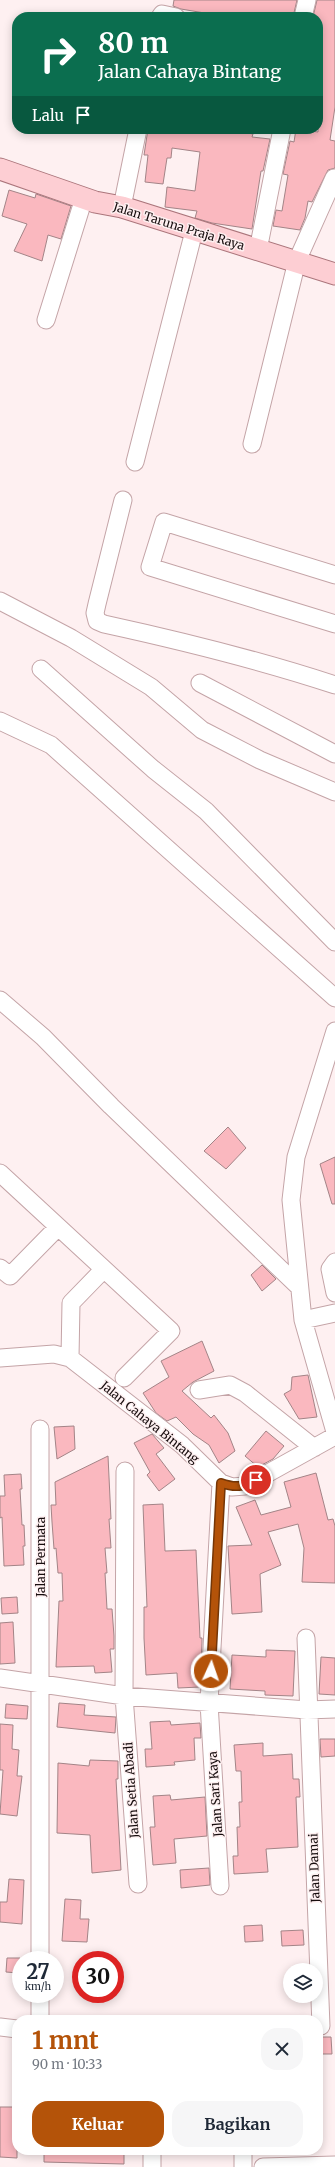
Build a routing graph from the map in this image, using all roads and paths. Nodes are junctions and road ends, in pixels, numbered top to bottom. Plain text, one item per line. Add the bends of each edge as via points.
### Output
1 (307, 0) edge
2 (304, 12) edge
3 (137, 134) edge
4 (281, 134) edge
5 (0, 169) edge
6 (334, 178) dead end
7 (84, 198) junction
8 (122, 207) junction
9 (194, 231) junction
10 (258, 250) junction
11 (297, 261) junction
12 (335, 274) edge
13 (46, 320) dead end
14 (252, 444) dead end
15 (135, 462) dead end
16 (123, 500) dead end
17 (335, 575) edge
18 (0, 601) edge
19 (335, 624) edge
20 (41, 669) dead end
21 (200, 682) dead end
22 (335, 685) edge
23 (0, 721) edge
24 (335, 754) edge
25 (335, 792) edge
26 (335, 942) edge
27 (335, 998) edge
28 (0, 1000) edge
29 (335, 1031) edge
30 (0, 1173) edge
31 (58, 1227) junction
32 (335, 1262) edge
33 (0, 1268) edge
34 (104, 1270) junction
35 (298, 1286) junction
36 (335, 1293) edge
37 (335, 1313) edge
38 (303, 1320) junction
39 (0, 1358) edge
40 (70, 1358) junction
41 (124, 1378) dead end
42 (199, 1390) dead end
43 (40, 1430) dead end
44 (335, 1432) edge
45 (335, 1436) edge
46 (314, 1448) junction
47 (125, 1471) dead end
48 (221, 1483) junction
49 (306, 1638) dead end
50 (0, 1678) edge
51 (40, 1684) junction
52 (124, 1696) junction
53 (209, 1703) junction
54 (335, 1709) edge
55 (307, 1710) junction
56 (138, 1884) dead end
57 (220, 1886) dead end
58 (40, 1951) edge
59 (40, 2003) edge
60 (40, 2015) edge
61 (325, 2025) edge
62 (0, 2027) edge
63 (12, 2028) edge
64 (152, 2155) edge
65 (243, 2155) edge
66 (335, 2165) edge
67 (152, 2167) edge
68 (243, 2167) edge
69 (263, 2167) edge

1 - 2 street
3 - 8 street
4 - 10 street
5 - 7 main road, Jalan Taruna Praja Raya
6 - 11 street
7 - 8 main road, Jalan Taruna Praja Raya
7 - 13 street
8 - 9 main road, Jalan Taruna Praja Raya
9 - 10 main road, Jalan Taruna Praja Raya
9 - 15 street
10 - 11 main road, Jalan Taruna Praja Raya
11 - 12 main road, Jalan Taruna Praja Raya
11 - 14 street
16 - 22 street via 95,613 97,621 266,663
17 - 19 street via 164,522 150,567
18 - 25 street via 71,638 151,687 202,730 260,760
20 - 26 street via 153,769 206,811
21 - 24 street
23 - 27 street via 51,745
28 - 35 street via 43,1037
29 - 35 street via 296,1157 292,1178 291,1200
30 - 31 street
31 - 33 street via 10,1276
31 - 34 street
32 - 36 street via 330,1269
34 - 40 street via 71,1303
34 - 41 street via 171,1331
35 - 38 street
37 - 38 street
38 - 44 street
39 - 40 street, Jalan Cahaya Bintang via 54,1354
40 - 48 street, Jalan Cahaya Bintang via 182,1446
42 - 46 street via 230,1385 245,1393
43 - 51 street, Jalan Permata
45 - 46 street
46 - 48 street via 245,1486 232,1487
47 - 52 street, Jalan Setia Abadi
48 - 53 street, Jalan Sari Kaya
49 - 55 street, Jalan Damai
50 - 51 street
51 - 52 street
51 - 58 street, Jalan Permata
52 - 53 street
52 - 56 street, Jalan Setia Abadi
53 - 55 street
53 - 57 street, Jalan Sari Kaya
54 - 55 street
55 - 61 street, Jalan Damai
59 - 60 street
62 - 63 street
64 - 67 street
65 - 68 street
66 - 69 street

